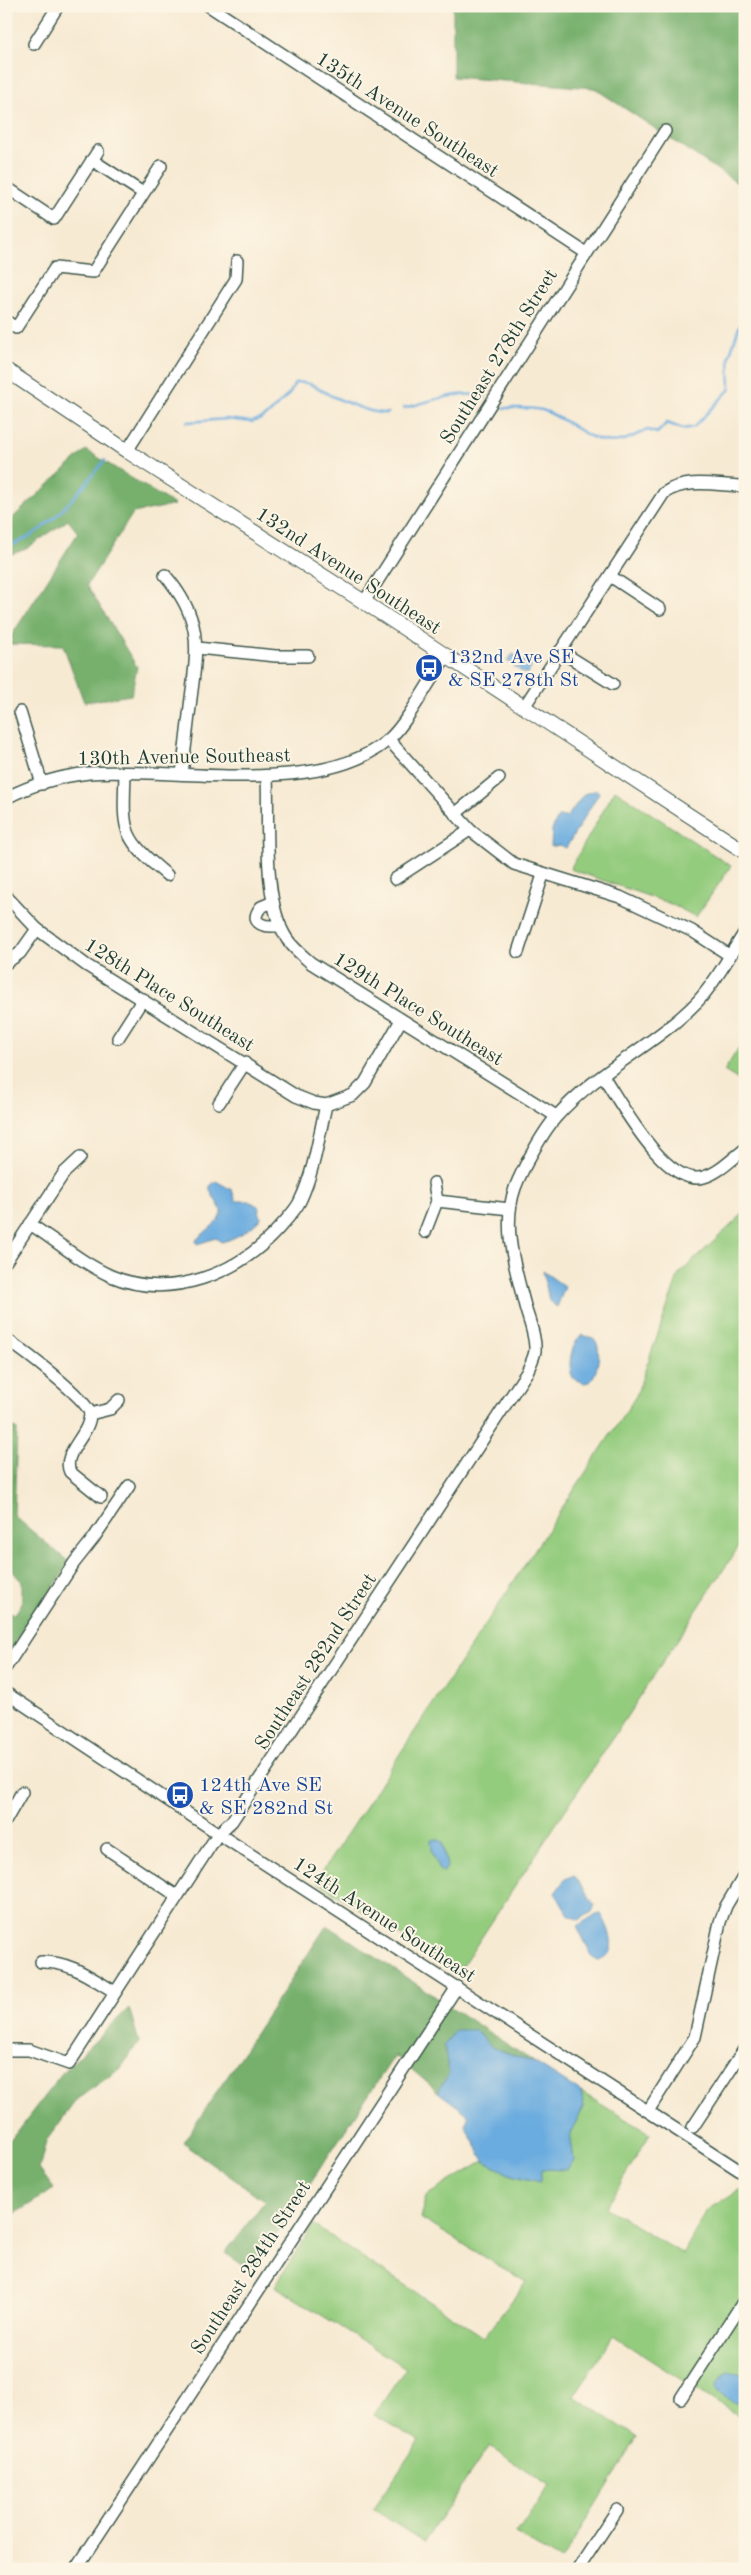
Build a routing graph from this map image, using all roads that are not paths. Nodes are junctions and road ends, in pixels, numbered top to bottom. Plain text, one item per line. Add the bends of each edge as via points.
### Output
1 (58, 6) edge
2 (209, 6) edge
3 (34, 44) dead end
4 (666, 131) dead end
5 (161, 166) dead end
6 (6, 187) edge
7 (143, 193) junction
8 (586, 253) junction
9 (238, 261) dead end
10 (6, 321) edge
11 (6, 370) edge
12 (127, 451) junction
13 (745, 486) edge
14 (165, 575) dead end
15 (610, 576) junction
16 (364, 602) junction
17 (660, 609) dead end
18 (197, 648) junction
19 (560, 651) junction
20 (308, 656) dead end
21 (446, 656) junction
22 (613, 684) dead end
23 (524, 708) junction
24 (20, 712) dead end
25 (389, 740) junction
26 (125, 774) junction
27 (182, 774) junction
28 (267, 776) junction
29 (499, 778) dead end
30 (42, 784) junction
31 (6, 798) edge
32 (455, 814) junction
33 (470, 830) junction
34 (745, 852) edge
35 (167, 875) dead end
36 (543, 875) junction
37 (395, 879) dead end
38 (6, 896) edge
39 (273, 902) junction
40 (278, 921) junction
41 (37, 929) junction
42 (745, 932) edge
43 (518, 952) dead end
44 (729, 956) junction
45 (6, 962) edge
46 (143, 999) junction
47 (401, 1020) junction
48 (118, 1038) dead end
49 (245, 1063) junction
50 (603, 1076) junction
51 (219, 1103) dead end
52 (326, 1105) junction
53 (556, 1116) junction
54 (745, 1149) edge
55 (80, 1158) dead end
56 (434, 1183) dead end
57 (437, 1201) junction
58 (510, 1209) junction
59 (30, 1224) junction
60 (425, 1232) dead end
61 (6, 1261) edge
62 (6, 1339) edge
63 (119, 1400) dead end
64 (90, 1414) junction
65 (129, 1486) dead end
66 (101, 1496) dead end
67 (6, 1667) edge
68 (6, 1693) edge
69 (22, 1792) dead end
70 (6, 1820) edge
71 (218, 1834) junction
72 (107, 1849) dead end
73 (745, 1874) edge
74 (177, 1896) junction
75 (41, 1962) dead end
76 (457, 1987) junction
77 (115, 1992) junction
78 (745, 2048) edge
79 (6, 2050) edge
80 (648, 2111) junction
81 (693, 2127) dead end
82 (745, 2174) edge
83 (745, 2299) edge
84 (681, 2398) dead end
85 (617, 2510) dead end
86 (76, 2569) edge
87 (578, 2569) edge

1 - 3 street
2 - 8 street, 135th Avenue Southeast
4 - 8 street, Southeast 278th Street
5 - 7 street
6 - 7 street via 54,218 95,155
7 - 10 street via 93,272 55,268 16,328
8 - 16 street, Southeast 278th Street
9 - 12 street via 236,279
11 - 12 main road, 132nd Avenue Southeast
12 - 16 main road, 132nd Avenue Southeast
13 - 15 street via 691,483 671,488 659,500
14 - 18 street via 188,609
15 - 17 street
15 - 19 street
16 - 21 main road, 132nd Avenue Southeast
18 - 20 street
18 - 27 street
19 - 22 street
19 - 23 street
21 - 23 main road, 132nd Avenue Southeast
21 - 25 street
23 - 34 main road, 132nd Avenue Southeast
24 - 30 street
25 - 28 street, 130th Avenue Southeast via 341,766
25 - 32 street
26 - 27 street, 130th Avenue Southeast
26 - 30 street, 130th Avenue Southeast via 90,773
26 - 35 street via 124,819 128,835 139,852
27 - 28 street, 130th Avenue Southeast
28 - 39 street
29 - 32 street
30 - 31 street, 130th Avenue Southeast
32 - 33 street
33 - 36 street via 514,864
33 - 37 street
36 - 43 street
36 - 44 street via 620,897 692,931
38 - 41 street, 128th Place Southeast
39 - 40 street
39 - 40 street via 261,907 257,920 263,926
40 - 47 street, 129th Place Southeast via 287,939 312,963
41 - 45 street via 20,952
41 - 46 street, 128th Place Southeast via 86,965
42 - 44 street
44 - 50 street via 708,989 685,1013
46 - 48 street
46 - 49 street, 128th Place Southeast
47 - 52 street via 365,1084 353,1095
47 - 53 street, 129th Place Southeast
49 - 51 street
49 - 52 street, 128th Place Southeast via 296,1096
50 - 53 street
50 - 54 street via 665,1163 688,1178 702,1178 714,1173
52 - 59 street via 300,1202 271,1237 252,1253 209,1278 188,1283 143,1284 110,1275
53 - 58 street via 523,1170
55 - 59 street via 64,1173
56 - 57 street
57 - 58 street
57 - 60 street
58 - 71 street, Southeast 282nd Street via 511,1249 535,1349 527,1372 232,1821
59 - 61 street
62 - 64 street via 73,1392
63 - 64 street via 110,1409
64 - 66 street via 67,1467 75,1479
65 - 67 street
68 - 71 street, 124th Avenue Southeast
69 - 70 street
71 - 74 street, Southeast 282nd Street
71 - 76 street, 124th Avenue Southeast
72 - 74 street
73 - 80 street via 720,1922 695,2037
74 - 77 street, Southeast 282nd Street
75 - 77 street via 69,1965
76 - 80 street, 124th Avenue Southeast
76 - 86 street, Southeast 284th Street
77 - 79 street, Southeast 282nd Street via 69,2064 30,2050
78 - 81 street
80 - 82 street, 124th Avenue Southeast
83 - 84 street
85 - 87 street

